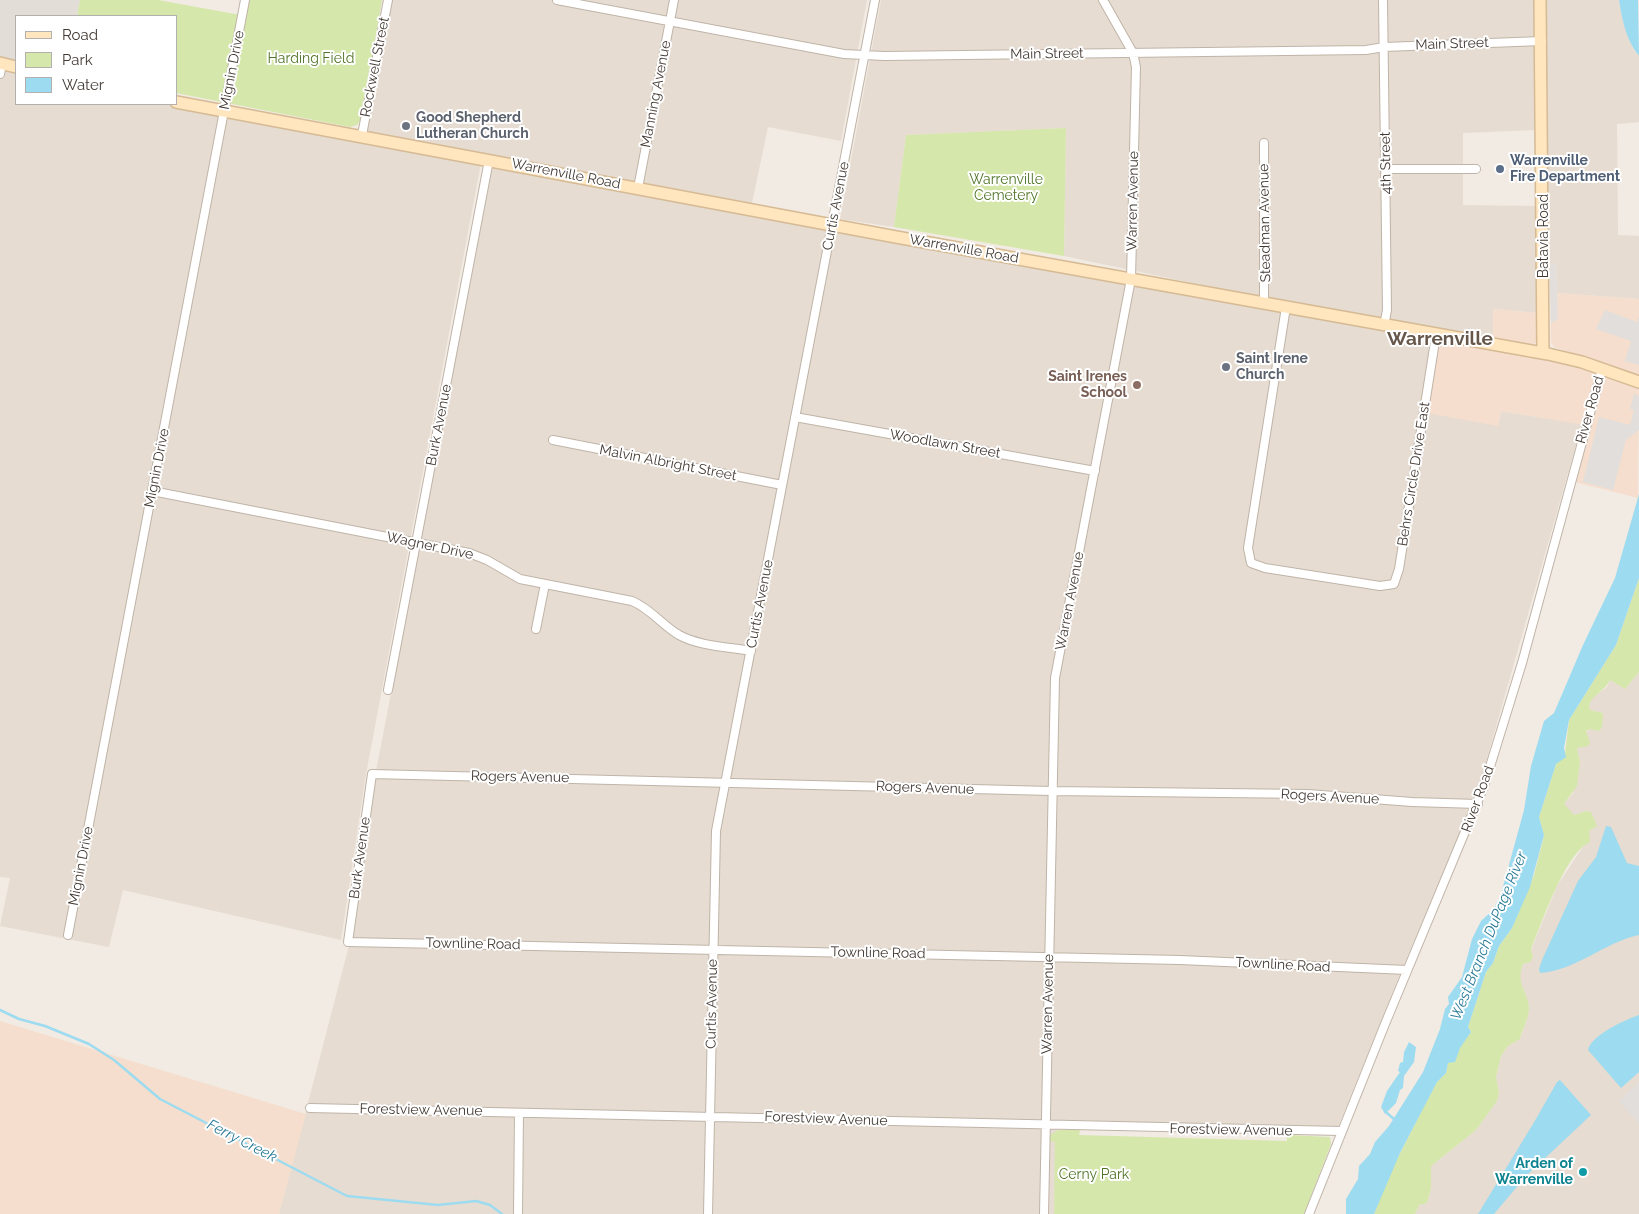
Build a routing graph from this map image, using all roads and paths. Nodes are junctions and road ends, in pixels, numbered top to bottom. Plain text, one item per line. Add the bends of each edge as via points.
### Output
1 (245, 0) edge
2 (388, 0) edge
3 (557, 0) edge
4 (674, 0) edge
5 (875, 0) edge
6 (1103, 0) edge
7 (1383, 0) edge
8 (1540, 0) edge
9 (670, 21) junction
10 (1542, 41) junction
11 (1384, 47) junction
12 (1133, 53) junction
13 (864, 55) junction
14 (15, 66) edge
15 (1, 67) edge
16 (178, 97) edge
17 (178, 102) edge
18 (225, 108) junction
19 (362, 135) junction
20 (1264, 143) dead end
21 (489, 160) junction
22 (1386, 169) junction
23 (1476, 169) dead end
24 (638, 188) junction
25 (832, 225) junction
26 (1131, 279) junction
27 (1264, 303) junction
28 (1286, 307) junction
29 (1384, 326) junction
30 (1436, 335) junction
31 (1543, 353) junction
32 (1602, 369) junction
33 (1639, 382) edge
34 (795, 417) junction
35 (553, 440) dead end
36 (1095, 471) junction
37 (782, 485) junction
38 (152, 491) junction
39 (416, 543) junction
40 (544, 584) junction
41 (536, 629) dead end
42 (750, 652) junction
43 (388, 690) dead end
44 (372, 774) joint
45 (725, 782) junction
46 (1052, 791) junction
47 (1478, 804) junction
48 (68, 935) dead end
49 (348, 942) joint
50 (713, 949) junction
51 (1050, 957) junction
52 (1407, 970) junction
53 (310, 1108) dead end
54 (519, 1113) junction
55 (711, 1117) junction
56 (1045, 1126) junction
57 (1341, 1132) junction
58 (518, 1214) edge
59 (708, 1214) edge
60 (1044, 1214) edge
61 (1310, 1214) edge

1 - 18 street, Mignin Drive
2 - 19 street, Rockwell Street
3 - 9 street, Main Street
4 - 9 street, Manning Avenue
5 - 13 street, Curtis Avenue
6 - 12 street, Warren Avenue
7 - 11 street, 4th Street
8 - 10 main road, Batavia Road
9 - 13 street, Main Street
9 - 24 street, Manning Avenue
10 - 11 street, Main Street
10 - 31 main road, Batavia Road
11 - 12 street, Main Street via 1366,50
11 - 22 street, 4th Street
12 - 13 street, Main Street
12 - 26 street, Warren Avenue via 1136,67
13 - 25 street, Curtis Avenue
14 - 15 main road
16 - 18 main road, Warrenville Road
17 - 18 main road, Warrenville Road
18 - 19 main road, Warrenville Road
18 - 38 street, Mignin Drive
19 - 21 main road, Warrenville Road
20 - 27 street, Steadman Avenue
21 - 24 main road, Warrenville Road
21 - 39 street, Burk Avenue
22 - 23 street
22 - 29 street, 4th Street via 1387,310
24 - 25 main road, Warrenville Road
25 - 26 main road, Warrenville Road
25 - 34 street, Curtis Avenue
26 - 27 main road, Warrenville Road
26 - 36 street, Warren Avenue
27 - 28 main road, Warrenville Road
28 - 29 main road, Warrenville Road
28 - 30 street, Behrs Circle Drive East via 1248,552 1251,563 1265,568 1380,586 1394,584
29 - 30 main road, Warrenville Road
30 - 31 main road, Warrenville Road
31 - 32 main road, Warrenville Road
32 - 33 main road, Warrenville Road
32 - 47 street, River Road via 1517,680
34 - 36 street, Woodlawn Street
34 - 37 street, Curtis Avenue
35 - 37 street, Malvin Albright Street
36 - 46 street, Warren Avenue via 1055,678
37 - 42 street, Curtis Avenue
38 - 39 street, Wagner Drive
38 - 48 street, Mignin Drive
39 - 40 street, Wagner Drive via 478,556 511,576
39 - 43 street, Burk Avenue
40 - 41 street
40 - 42 street, Wagner Drive via 632,601 647,608 687,639
42 - 45 street, Curtis Avenue
44 - 45 street, Rogers Avenue
44 - 49 street, Burk Avenue
45 - 46 street, Rogers Avenue
45 - 50 street, Curtis Avenue via 716,831
46 - 47 street, Rogers Avenue via 1308,794
46 - 51 street, Warren Avenue
47 - 52 street, River Road
49 - 50 street, Townline Road
50 - 51 street, Townline Road
50 - 55 street, Curtis Avenue
51 - 52 street, Townline Road
51 - 56 street, Warren Avenue
52 - 57 street, River Road
53 - 54 street, Forestview Avenue
54 - 55 street, Forestview Avenue
54 - 58 street
55 - 56 street, Forestview Avenue
55 - 59 street, Curtis Avenue
56 - 57 street, Forestview Avenue
56 - 60 street, Warren Avenue
57 - 61 street, River Road

